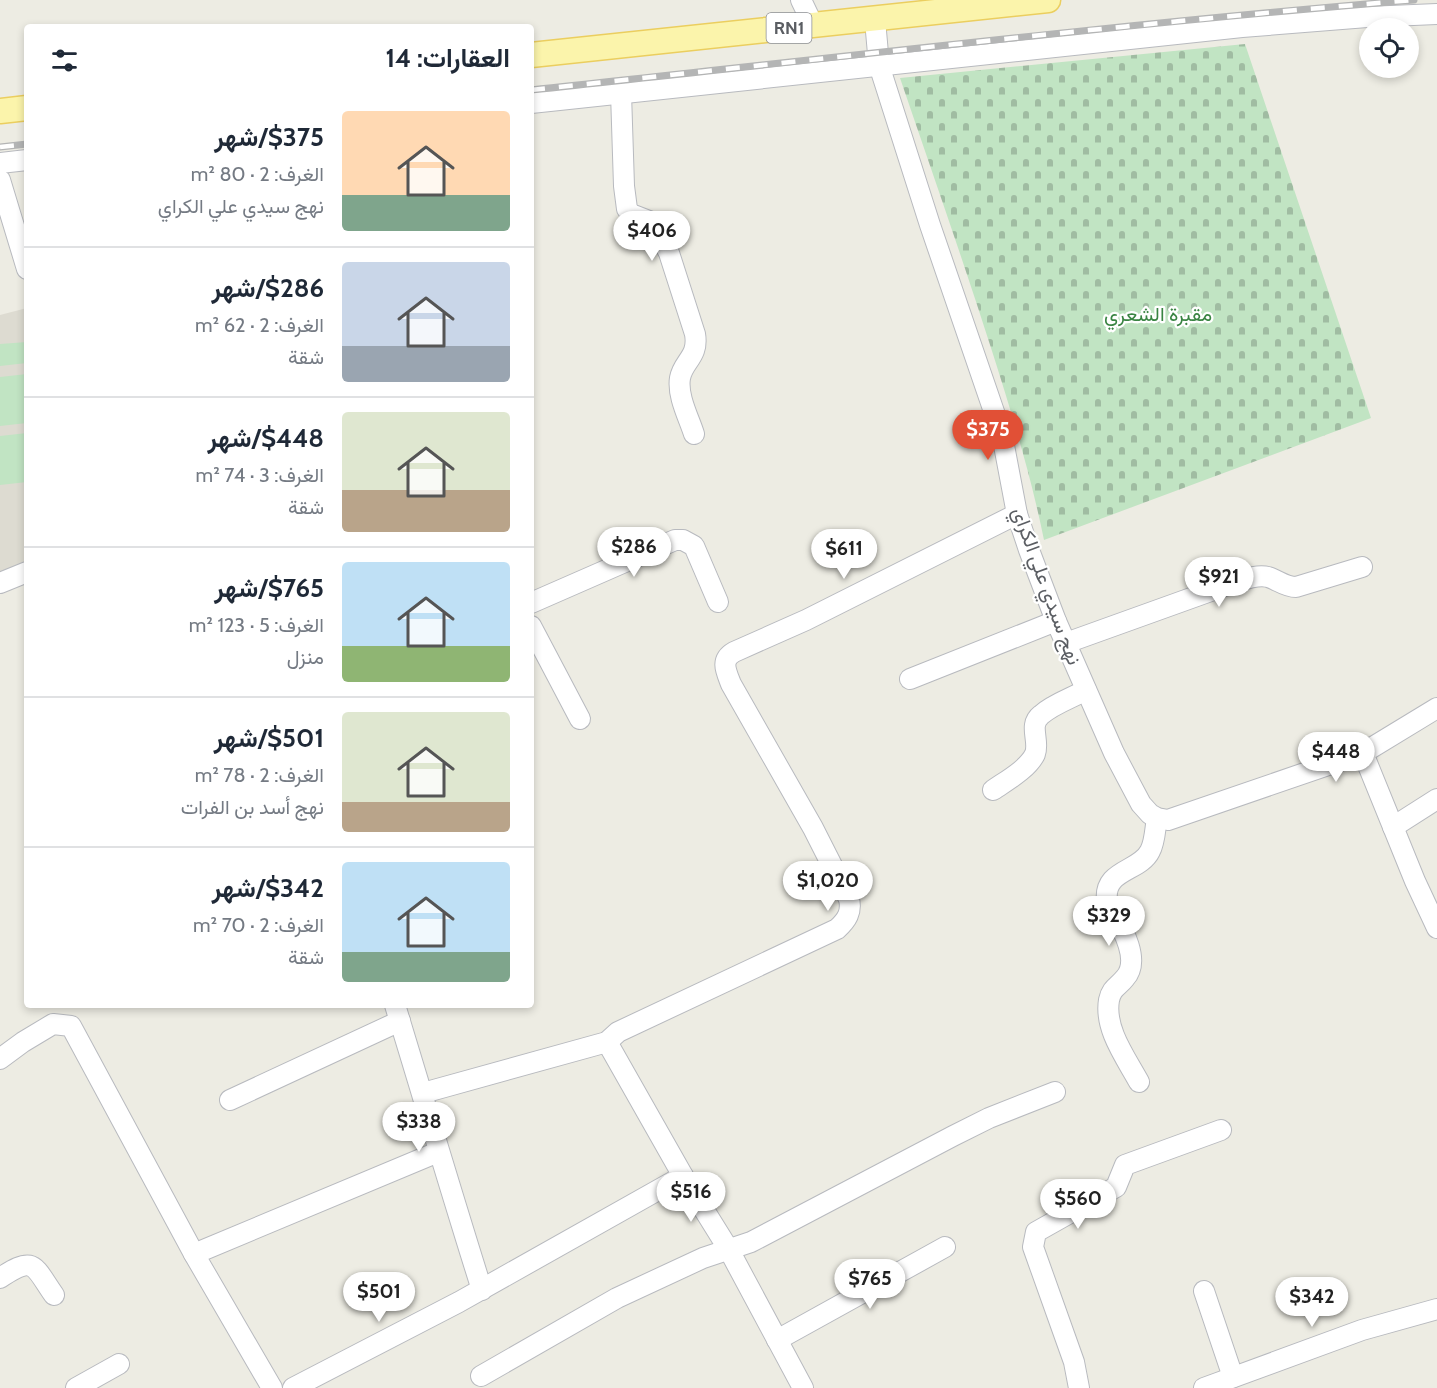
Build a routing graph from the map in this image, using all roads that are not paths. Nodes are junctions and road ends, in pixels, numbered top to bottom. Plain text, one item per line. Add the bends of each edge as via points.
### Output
1 (801, 0) edge
2 (1048, 0) edge
3 (996, 3) edge
4 (1437, 14) edge
5 (875, 20) junction
6 (813, 25) junction
7 (534, 55) edge
8 (879, 65) junction
9 (621, 93) junction
10 (534, 103) edge
11 (24, 108) edge
12 (0, 111) edge
13 (24, 160) edge
14 (0, 163) edge
15 (0, 180) edge
16 (24, 259) edge
17 (694, 434) dead end
18 (1017, 514) junction
19 (1362, 567) dead end
20 (24, 573) edge
21 (0, 583) edge
22 (534, 602) edge
23 (718, 602) dead end
24 (1056, 621) junction
25 (534, 632) edge
26 (1066, 643) junction
27 (910, 679) dead end
28 (1086, 690) junction
29 (1437, 708) edge
30 (580, 719) dead end
31 (1363, 753) junction
32 (993, 790) dead end
33 (1437, 799) edge
34 (1157, 818) junction
35 (1393, 827) junction
36 (1437, 928) edge
37 (398, 1013) edge
38 (607, 1042) junction
39 (0, 1059) edge
40 (1139, 1082) dead end
41 (423, 1092) junction
42 (1055, 1092) dead end
43 (230, 1100) dead end
44 (1221, 1130) dead end
45 (438, 1152) junction
46 (683, 1176) junction
47 (945, 1247) dead end
48 (729, 1250) junction
49 (194, 1254) junction
50 (0, 1278) edge
51 (482, 1290) junction
52 (1204, 1291) dead end
53 (54, 1295) dead end
54 (1437, 1310) edge
55 (777, 1340) junction
56 (119, 1364) dead end
57 (481, 1376) dead end
58 (1233, 1377) junction
59 (76, 1388) edge
60 (272, 1388) edge
61 (293, 1388) edge
62 (803, 1388) edge
63 (1079, 1388) edge
64 (1204, 1388) edge

1 - 6 street
2 - 3 main road, RN1
3 - 5 main road, RN1
4 - 8 street via 1242,27
5 - 6 main road, RN1
5 - 8 street, نهج سيدي علي الكراي
6 - 7 main road, RN1
8 - 9 street
8 - 18 street, نهج سيدي علي الكراي via 1002,435
9 - 10 street
9 - 17 street via 627,209 656,228 669,253 695,334 693,357 680,376
11 - 12 main road
13 - 14 street
15 - 16 street
18 - 24 street, نهج سيدي علي الكراي
18 - 38 street via 728,655 724,663 731,684 834,866 849,899 850,911 837,929 618,1032
19 - 26 street via 1290,587 1258,576
20 - 21 street
22 - 23 street via 675,540 684,540 694,546
24 - 26 street, نهج سيدي علي الكراي
24 - 27 street
25 - 30 street
26 - 28 street, نهج سيدي علي الكراي
28 - 32 street via 1040,715 1035,723 1034,756
28 - 34 street, نهج سيدي علي الكراي via 1141,804
29 - 31 street
31 - 34 street via 1168,820
31 - 35 street
33 - 35 street
34 - 40 street via 1151,850 1116,876 1106,896 1126,938 1131,961 1125,978 1112,993 1109,1017
35 - 36 street
37 - 41 street
37 - 43 street
38 - 41 street
38 - 46 street
39 - 49 street via 53,1024 71,1026
41 - 45 street
42 - 48 street via 989,1118
44 - 63 street via 1125,1165 1116,1187 1036,1232 1033,1247 1074,1362
45 - 49 street
45 - 51 street
46 - 48 street
46 - 51 street
47 - 55 street
48 - 55 street
48 - 57 street via 617,1298
49 - 60 street
50 - 53 street via 27,1264 34,1267
51 - 61 street
52 - 58 street
54 - 58 street via 1362,1329
55 - 62 street
56 - 59 street
58 - 64 street

